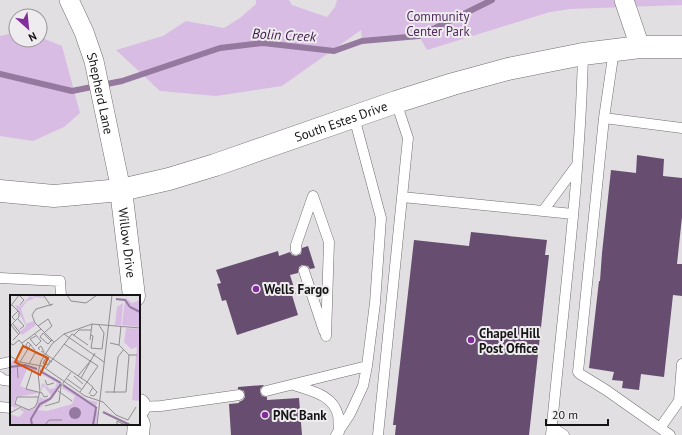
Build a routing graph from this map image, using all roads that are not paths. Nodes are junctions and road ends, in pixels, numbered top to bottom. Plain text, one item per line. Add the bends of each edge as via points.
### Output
1 (70, 0) edge
2 (624, 0) edge
3 (640, 47) junction
4 (682, 47) edge
5 (614, 50) junction
6 (583, 54) junction
7 (396, 102) junction
8 (354, 117) junction
9 (604, 118) junction
10 (682, 128) edge
11 (577, 165) junction
12 (121, 190) junction
13 (0, 191) edge
14 (402, 197) junction
15 (543, 212) junction
16 (573, 214) junction
17 (296, 250) dead end
18 (304, 271) dead end
19 (0, 278) edge
20 (61, 295) edge
21 (134, 295) edge
22 (682, 364) edge
23 (367, 366) junction
24 (0, 377) edge
25 (10, 381) edge
26 (294, 385) junction
27 (266, 391) dead end
28 (239, 395) dead end
29 (680, 401) edge
30 (140, 406) edge
31 (0, 407) edge
32 (10, 408) edge
33 (660, 428) junction
34 (551, 431) edge
35 (337, 433) edge
36 (378, 435) edge
37 (564, 435) edge
38 (670, 435) edge

1 - 12 street, Shepherd Lane via 94,60
2 - 3 street
3 - 4 main road, South Estes Drive
3 - 5 main road, South Estes Drive
5 - 6 main road, South Estes Drive
5 - 9 lane
6 - 7 main road, South Estes Drive via 508,69
6 - 11 lane
7 - 8 main road, South Estes Drive
7 - 14 lane via 408,138
8 - 12 main road, South Estes Drive via 215,166
8 - 23 lane via 381,218 375,303
9 - 10 lane
9 - 33 lane via 578,372
11 - 15 lane
11 - 16 lane
12 - 13 main road, South Estes Drive via 54,196
12 - 21 main road, Willow Drive
14 - 15 lane
14 - 36 lane
15 - 16 lane
16 - 34 lane
17 - 18 lane via 313,196 329,242 326,336
19 - 20 lane via 60,281
22 - 29 lane
23 - 26 lane
23 - 35 lane via 363,386 350,414
24 - 25 lane
26 - 27 lane
26 - 35 lane via 319,393 328,399 338,415
28 - 30 lane via 161,406
29 - 33 lane
31 - 32 lane
33 - 38 lane
34 - 37 lane

